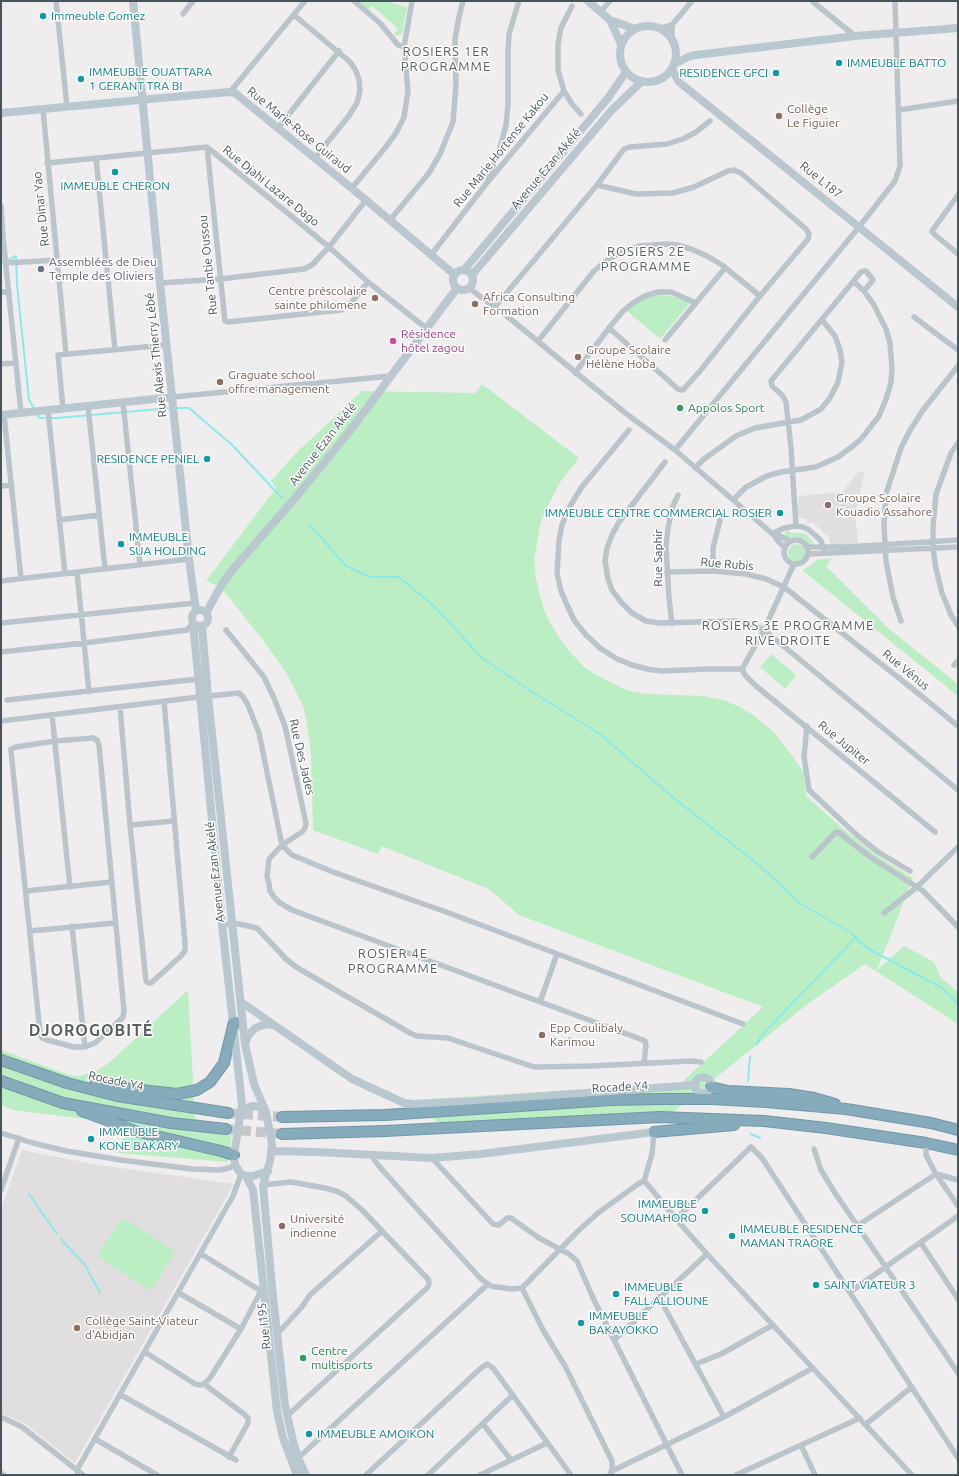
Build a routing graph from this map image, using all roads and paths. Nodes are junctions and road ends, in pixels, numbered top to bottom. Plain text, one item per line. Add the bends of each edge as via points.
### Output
1 (56, 1) edge
2 (132, 1) edge
3 (194, 1) edge
4 (305, 1) edge
5 (354, 1) edge
6 (412, 1) edge
7 (463, 1) edge
8 (519, 1) edge
9 (588, 1) edge
10 (610, 1) edge
11 (692, 1) edge
12 (812, 1) edge
13 (895, 1) edge
14 (572, 6) dead end
15 (600, 11) junction
16 (183, 14) dead end
17 (294, 15) junction
18 (610, 20) junction
19 (672, 25) junction
20 (661, 28) junction
21 (958, 28) edge
22 (635, 29) junction
23 (897, 33) junction
24 (855, 36) junction
25 (672, 39) junction
26 (621, 44) junction
27 (404, 47) junction
28 (676, 48) junction
29 (339, 51) junction
30 (690, 56) junction
31 (673, 67) junction
32 (626, 72) junction
33 (661, 79) junction
34 (641, 82) junction
35 (679, 82) junction
36 (564, 91) junction
37 (230, 92) junction
38 (143, 100) junction
39 (958, 101) edge
40 (67, 107) junction
41 (43, 109) junction
42 (899, 110) junction
43 (1, 114) edge
44 (581, 114) dead end
45 (710, 121) dead end
46 (278, 128) junction
47 (207, 147) junction
48 (147, 153) junction
49 (96, 158) junction
50 (314, 159) junction
51 (48, 163) junction
52 (486, 184) junction
53 (597, 185) junction
54 (351, 189) junction
55 (958, 195) edge
56 (366, 200) junction
57 (1, 206) edge
58 (390, 220) junction
59 (859, 227) junction
60 (2, 237) edge
61 (329, 248) junction
62 (958, 254) edge
63 (431, 255) junction
64 (57, 260) junction
65 (6, 262) junction
66 (725, 268) junction
67 (464, 270) junction
68 (455, 275) junction
69 (472, 275) junction
70 (220, 279) junction
71 (368, 282) junction
72 (854, 282) junction
73 (160, 283) junction
74 (457, 288) junction
75 (469, 288) junction
76 (864, 291) junction
77 (1, 292) edge
78 (9, 292) junction
79 (760, 296) junction
80 (696, 303) junction
81 (958, 307) edge
82 (494, 308) junction
83 (914, 317) dead end
84 (822, 320) junction
85 (426, 328) junction
86 (609, 328) junction
87 (665, 340) dead end
88 (538, 341) junction
89 (166, 344) junction
90 (115, 350) junction
91 (958, 350) edge
92 (66, 354) junction
93 (16, 363) junction
94 (1, 364) edge
95 (958, 366) edge
96 (575, 373) junction
97 (391, 376) junction
98 (173, 397) junction
99 (123, 403) junction
100 (88, 406) junction
101 (63, 409) junction
102 (48, 410) junction
103 (21, 413) junction
104 (2, 415) edge
105 (789, 422) junction
106 (629, 430) dead end
107 (958, 443) edge
108 (675, 450) junction
109 (665, 462) dead end
110 (695, 468) junction
111 (792, 470) junction
112 (12, 485) junction
113 (1, 486) edge
114 (678, 495) dead end
115 (733, 500) junction
116 (99, 515) junction
117 (59, 520) junction
118 (720, 520) dead end
119 (796, 526) junction
120 (774, 535) junction
121 (958, 540) edge
122 (790, 541) junction
123 (933, 541) junction
124 (784, 547) junction
125 (958, 547) edge
126 (886, 548) junction
127 (933, 548) junction
128 (808, 550) junction
129 (824, 550) junction
130 (189, 559) junction
131 (140, 564) junction
132 (794, 564) junction
133 (105, 569) junction
134 (713, 571) junction
135 (77, 572) junction
136 (667, 572) junction
137 (65, 574) junction
138 (21, 578) junction
139 (1, 581) edge
140 (784, 587) junction
141 (195, 607) junction
142 (206, 612) junction
143 (81, 615) junction
144 (901, 621) dead end
145 (1, 623) edge
146 (193, 623) junction
147 (672, 624) junction
148 (202, 626) junction
149 (958, 626) edge
150 (226, 630) dead end
151 (764, 630) junction
152 (84, 643) junction
153 (1, 652) edge
154 (742, 669) junction
155 (198, 679) junction
156 (88, 692) junction
157 (208, 696) junction
158 (199, 697) junction
159 (7, 700) dead end
160 (164, 701) junction
161 (120, 707) junction
162 (52, 715) junction
163 (1, 721) edge
164 (807, 726) junction
165 (958, 726) edge
166 (55, 741) junction
167 (958, 790) edge
168 (174, 821) junction
169 (130, 825) junction
170 (935, 832) dead end
171 (282, 845) junction
172 (958, 847) edge
173 (812, 858) dead end
174 (910, 871) dead end
175 (111, 882) junction
176 (70, 886) junction
177 (917, 887) junction
178 (26, 891) junction
179 (884, 913) dead end
180 (115, 923) junction
181 (222, 924) junction
182 (232, 924) junction
183 (72, 926) junction
184 (958, 927) edge
185 (30, 931) junction
186 (557, 954) junction
187 (241, 1002) junction
188 (540, 1002) junction
189 (234, 1022) junction
190 (743, 1024) dead end
191 (275, 1025) junction
192 (245, 1044) junction
193 (85, 1047) junction
194 (1, 1060) edge
195 (644, 1062) junction
196 (701, 1062) dead end
197 (1, 1081) edge
198 (67, 1083) junction
199 (695, 1086) junction
200 (711, 1087) junction
201 (63, 1103) junction
202 (846, 1109) junction
203 (242, 1111) junction
204 (266, 1112) junction
205 (228, 1113) tunnel mouth
206 (282, 1117) tunnel mouth
207 (764, 1122) junction
208 (226, 1129) tunnel mouth
209 (958, 1130) edge
210 (1, 1132) edge
211 (654, 1132) junction
212 (282, 1134) tunnel mouth
213 (19, 1138) junction
214 (926, 1143) junction
215 (814, 1149) dead end
216 (958, 1150) edge
217 (272, 1151) junction
218 (371, 1155) junction
219 (432, 1158) junction
220 (235, 1160) junction
221 (268, 1171) junction
222 (936, 1174) junction
223 (243, 1175) junction
224 (958, 1180) edge
225 (644, 1181) junction
226 (263, 1185) junction
227 (1, 1190) edge
228 (958, 1206) edge
229 (958, 1216) edge
230 (676, 1220) junction
231 (857, 1226) junction
232 (382, 1231) junction
233 (921, 1242) junction
234 (559, 1250) junction
235 (201, 1254) junction
236 (707, 1254) junction
237 (886, 1267) junction
238 (488, 1284) junction
239 (522, 1288) junction
240 (265, 1289) junction
241 (850, 1292) junction
242 (179, 1293) junction
243 (659, 1298) junction
244 (958, 1299) edge
245 (772, 1325) junction
246 (241, 1329) junction
247 (277, 1334) junction
248 (614, 1340) junction
249 (145, 1352) junction
250 (696, 1364) junction
251 (813, 1368) junction
252 (958, 1373) edge
253 (204, 1384) junction
254 (912, 1387) junction
255 (121, 1395) junction
256 (513, 1395) junction
257 (287, 1416) junction
258 (1, 1417) edge
259 (724, 1417) junction
260 (860, 1418) junction
261 (483, 1424) junction
262 (866, 1424) junction
263 (95, 1439) junction
264 (547, 1443) junction
265 (667, 1444) junction
266 (801, 1445) junction
267 (229, 1457) junction
268 (298, 1458) junction
269 (958, 1458) edge
270 (236, 1460) dead end
271 (510, 1460) junction
272 (78, 1472) edge
273 (1, 1473) edge
274 (611, 1473) edge
275 (747, 1473) edge
276 (4, 1475) edge
277 (83, 1475) edge
278 (157, 1475) edge
279 (297, 1475) edge
280 (306, 1475) edge
281 (366, 1475) edge
282 (428, 1475) edge
283 (480, 1475) edge
284 (571, 1475) edge
285 (682, 1475) edge
286 (736, 1475) edge
287 (815, 1475) edge
288 (912, 1475) edge

1 - 40 street
2 - 38 street, Rue Alexis Thierry Lébé
3 - 16 street
4 - 17 street
5 - 27 street
6 - 27 street
7 - 58 street via 455,39 455,104 451,127 440,154 428,173
8 - 52 street via 508,52 506,125
9 - 15 street
10 - 15 street
11 - 19 street
12 - 24 street
13 - 23 street
14 - 36 street, Rue Marie Hortense Kakou via 561,28 558,44 558,70
15 - 18 street
17 - 29 street
17 - 37 street
18 - 22 street
18 - 26 street
19 - 20 street
19 - 25 street
20 - 22 street via 648,25
20 - 25 street
21 - 23 street
22 - 26 street via 626,35
23 - 24 street
23 - 42 street
24 - 30 street
25 - 28 street
26 - 32 street via 619,55
27 - 54 street via 408,91 404,117 385,148
28 - 30 street
28 - 31 street
29 - 46 street
29 - 50 street via 355,68 360,91 357,103 348,117
30 - 31 street
31 - 33 street
31 - 35 street, Rue L187
32 - 34 street
32 - 67 street, Avenue Ezan Akélé via 608,98
33 - 34 street
33 - 35 street
34 - 69 street, Avenue Ezan Akélé via 614,108
35 - 59 street, Rue L187
36 - 44 street
36 - 52 street, Rue Marie Hortense Kakou
37 - 38 street, Rue Marie-Rose Guiraud
37 - 46 street, Rue Marie-Rose Guiraud
38 - 40 street, Rue Marie-Rose Guiraud
38 - 48 street, Rue Alexis Thierry Lébé
39 - 42 street
40 - 41 street, Rue Marie-Rose Guiraud
41 - 43 street, Rue Marie-Rose Guiraud
41 - 51 street, Rue Dinar Yao
42 - 59 street via 898,173 889,190
45 - 53 street via 683,139 667,144 626,147
46 - 50 street, Rue Marie-Rose Guiraud
47 - 48 street, Rue Djahi Lazare Dago
47 - 61 street, Rue Djahi Lazare Dago
47 - 70 street, Rue Tantie Oussou
48 - 49 street, Rue Djahi Lazare Dago
48 - 73 street, Rue Alexis Thierry Lébé
49 - 51 street, Rue Djahi Lazare Dago
49 - 90 street
50 - 54 street, Rue Marie-Rose Guiraud
51 - 64 street, Rue Dinar Yao
52 - 63 street, Rue Marie Hortense Kakou
53 - 79 street via 626,193 673,193 708,182 728,171 741,173 810,234
53 - 82 street
54 - 56 street, Rue Marie-Rose Guiraud
55 - 62 street via 932,231
56 - 58 street, Rue Marie-Rose Guiraud
56 - 61 street
57 - 60 street
58 - 63 street, Rue Marie-Rose Guiraud
59 - 81 street, Rue L187
59 - 108 street
60 - 65 street
61 - 70 street via 312,266 304,269
61 - 71 street, Rue Djahi Lazare Dago
63 - 68 street, Rue Marie-Rose Guiraud
64 - 65 street
64 - 92 street, Rue Dinar Yao
65 - 78 street
66 - 79 street
66 - 80 street
66 - 88 street via 707,256 677,245 648,245 621,252 594,271
67 - 68 street
67 - 69 street
68 - 74 street via 454,283
69 - 75 street
70 - 71 street, Rue Tantie Oussou via 224,318 228,322 341,310 351,303
70 - 73 street
71 - 85 street, Rue Djahi Lazare Dago
72 - 76 street
72 - 76 street via 864,271 873,278 873,282
72 - 84 street
73 - 89 street, Rue Alexis Thierry Lébé
74 - 75 street
74 - 85 street, Avenue Ezan Akélé
75 - 82 street
76 - 111 street via 881,319 890,343 891,383 882,409 862,438 838,457 816,467
77 - 78 street
78 - 93 street
79 - 86 street via 683,390 676,387
80 - 86 street via 671,292 658,292 633,302
80 - 87 street
82 - 88 street
83 - 91 street
84 - 105 street via 771,382 784,398
84 - 105 street via 835,336 840,350 842,362 838,382 821,409 801,420
85 - 97 street, Avenue Ezan Akélé
86 - 96 street
88 - 96 street
89 - 90 street
89 - 98 street, Rue Alexis Thierry Lébé
90 - 92 street
92 - 101 street via 60,354 58,358
93 - 94 street
93 - 103 street
95 - 126 street via 923,410 900,448 886,494
96 - 108 street
97 - 98 street
97 - 142 street, Avenue Ezan Akélé via 296,497 234,568
98 - 99 street
98 - 130 street, Rue Alexis Thierry Lébé
99 - 100 street
99 - 131 street
100 - 101 street
100 - 116 street
101 - 102 street
102 - 103 street
102 - 117 street
103 - 104 street
104 - 112 street
105 - 110 street via 755,428 736,436
105 - 111 street
106 - 154 street via 581,488 562,525 557,573 561,591 574,620 600,648 632,665 661,670
107 - 123 street via 951,453 936,494
108 - 110 street
109 - 147 street via 619,522 607,548 606,561 612,590 632,613 646,621
110 - 115 street
111 - 115 street via 767,476 746,487
111 - 119 street
112 - 113 street
112 - 138 street
114 - 136 street, Rue Saphir via 668,528
115 - 120 street
116 - 117 street
116 - 133 street
117 - 137 street
118 - 134 street via 713,548
119 - 120 street via 784,528
119 - 129 street via 809,530 821,541
120 - 122 street
120 - 124 street
121 - 123 street
122 - 124 street
122 - 128 street via 797,539 803,542
123 - 126 street
123 - 127 street
124 - 132 street via 785,558
125 - 127 street
126 - 127 street
126 - 129 street
126 - 144 street via 888,574
127 - 149 street via 942,593
128 - 129 street
128 - 132 street via 806,559
130 - 131 street
130 - 141 street, Rue Alexis Thierry Lébé
131 - 133 street
132 - 140 street
133 - 135 street
134 - 136 street, Rue Rubis
134 - 140 street, Rue Rubis via 746,574
135 - 137 street
135 - 143 street
136 - 147 street, Rue Saphir
137 - 138 street
138 - 139 street
140 - 151 street
140 - 165 street, Rue Vénus
141 - 142 street
141 - 143 street
141 - 146 street
142 - 148 street via 208,620
143 - 145 street
143 - 152 street
146 - 148 street
146 - 152 street via 187,630
146 - 155 street, Avenue Ezan Akélé
147 - 151 street via 735,621
148 - 157 street, Avenue Ezan Akélé
150 - 171 street, Rue Des Jades via 264,678 285,726 306,823 302,832
151 - 154 street
151 - 167 street
152 - 153 street
152 - 156 street
154 - 164 street, Rue Jupiter via 745,676 756,686
155 - 156 street
155 - 158 street, Avenue Ezan Akélé
156 - 159 street
157 - 158 street
157 - 171 street via 239,694 248,705 259,733
157 - 182 street, Avenue Ezan Akélé
158 - 160 street
158 - 181 street, Avenue Ezan Akélé
160 - 161 street
160 - 168 street
161 - 162 street
161 - 169 street
162 - 163 street
162 - 166 street
164 - 170 street, Rue Jupiter
164 - 174 street via 804,756 808,790 878,852
166 - 175 street via 93,738 98,742
166 - 176 street
166 - 178 street via 11,749
168 - 169 street
168 - 169 street via 185,950 152,983 146,981
171 - 186 street via 292,855 333,872
171 - 188 street, Rue Des Jades via 269,859 268,876 270,891 280,903 292,910
172 - 177 street
173 - 177 street via 838,832 870,857
175 - 176 street
175 - 180 street
176 - 178 street
177 - 179 street
177 - 184 street
178 - 185 street
180 - 183 street
180 - 193 street via 124,1012 108,1033
181 - 182 street
181 - 189 street, Avenue Ezan Akélé
182 - 187 street, Avenue Ezan Akélé
182 - 195 street via 257,928 296,967 417,1036 448,1038 534,1067
183 - 185 street
183 - 193 street
185 - 193 street via 42,1038 74,1047
186 - 188 street
186 - 190 street
187 - 191 street
187 - 192 street, Avenue Ezan Akélé
188 - 195 street, Rue Des Jades via 645,1041
189 - 198 highway via 224,1063 210,1082 197,1090 177,1094
189 - 203 street, Avenue Ezan Akélé
191 - 192 street via 268,1024 254,1029
191 - 199 street via 352,1079 404,1103
192 - 204 street, Avenue Ezan Akélé via 254,1084
194 - 198 highway, Rocade Y4
195 - 196 street
197 - 201 highway
198 - 205 highway, Rocade Y4 via 117,1096
199 - 200 street via 699,1092 704,1093
199 - 200 street via 696,1080 704,1076 709,1079
200 - 202 highway via 728,1091 814,1098
201 - 208 highway via 171,1123
201 - 220 highway via 135,1131 221,1151
202 - 206 highway, Rocade Y4 via 766,1102 660,1098 385,1115
202 - 209 highway, Rocade Y4
203 - 204 street via 253,1106
203 - 220 street
204 - 217 street, Rue I195
207 - 211 highway
207 - 212 highway via 660,1117
207 - 214 highway via 826,1128
210 - 213 street
211 - 219 street
211 - 225 street via 652,1154
213 - 220 street via 92,1155 192,1169 220,1170 229,1168
213 - 227 street
214 - 216 highway
214 - 222 street via 926,1155
215 - 231 street via 821,1170
217 - 218 street
217 - 221 street, Rue I195
218 - 219 street
218 - 238 street
219 - 234 street via 493,1224 499,1225 507,1218 511,1218
220 - 223 street, Rue I195
221 - 223 street via 253,1176
221 - 226 street, Rue I195
222 - 224 street
222 - 228 street
222 - 231 street
223 - 235 street
223 - 240 street, Rue I195 via 253,1190
225 - 230 street
225 - 234 street via 593,1218
226 - 232 street via 291,1182 336,1191 346,1196
226 - 240 street, Rue I195
229 - 233 street
230 - 236 street
230 - 241 street via 751,1146 762,1158
231 - 237 street
232 - 247 street via 310,1295
232 - 257 street via 428,1279 428,1288
233 - 237 street
233 - 244 street
234 - 239 street
234 - 248 street via 572,1256 576,1261
235 - 240 street
235 - 242 street
236 - 243 street
236 - 245 street
237 - 241 street
237 - 252 street
238 - 239 street via 511,1289
238 - 268 street
239 - 274 street via 565,1366 612,1461
240 - 246 street
240 - 247 street, Rue I195
240 - 279 street, Rue I195 via 277,1411 283,1438
241 - 254 street
242 - 246 street
242 - 249 street
243 - 248 street
243 - 250 street
245 - 250 street via 721,1354
245 - 251 street
246 - 253 street
247 - 257 street, Rue I195
248 - 265 street
249 - 253 street via 195,1384
249 - 255 street
250 - 259 street
251 - 259 street
251 - 260 street
253 - 267 street via 248,1418 248,1423
254 - 262 street
254 - 269 street
255 - 263 street
255 - 267 street
256 - 261 street
256 - 264 street
256 - 281 street via 493,1368 487,1364
257 - 268 street, Rue I195
258 - 272 street via 22,1427
259 - 265 street
260 - 262 street
260 - 266 street
261 - 271 street
261 - 282 street
262 - 288 street
263 - 272 street
263 - 278 street
264 - 271 street
264 - 284 street
265 - 274 street
265 - 285 street
266 - 275 street
266 - 287 street
267 - 270 street
268 - 280 street, Rue I195
271 - 283 street
272 - 277 street
273 - 276 street
275 - 286 street

